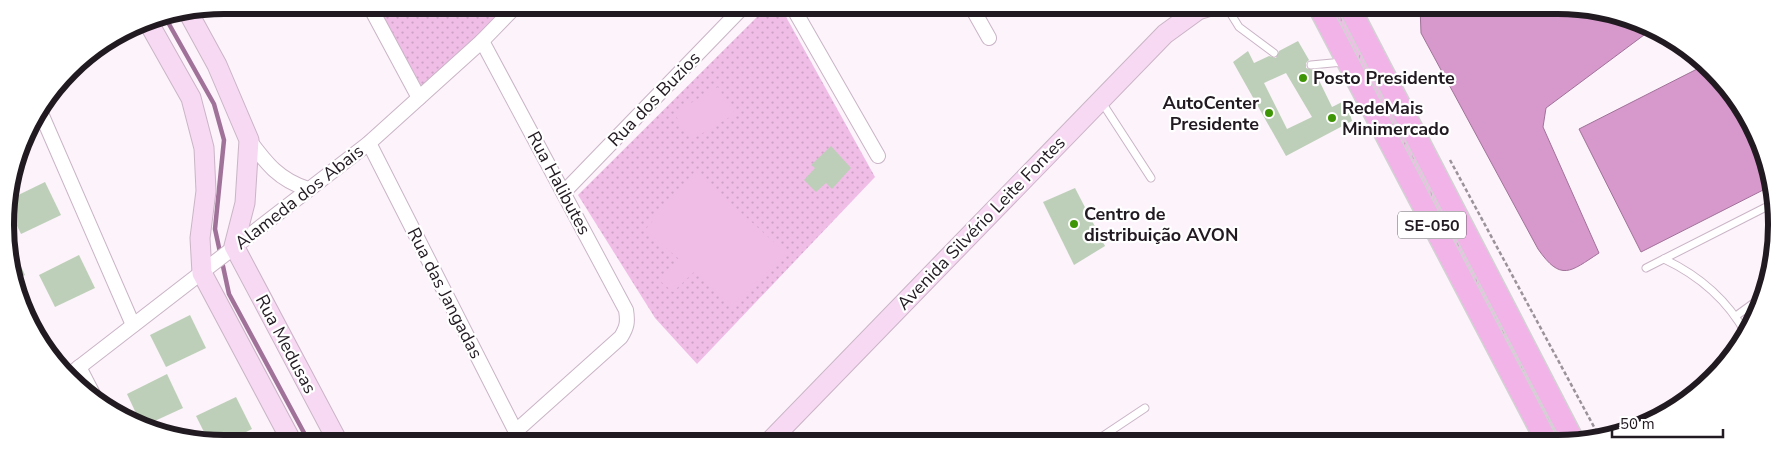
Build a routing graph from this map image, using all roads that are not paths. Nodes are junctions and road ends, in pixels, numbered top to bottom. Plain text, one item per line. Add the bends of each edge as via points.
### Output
1 (374, 14) edge
2 (508, 14) edge
3 (736, 14) edge
4 (797, 14) edge
5 (976, 14) edge
6 (1194, 14) edge
7 (1231, 14) edge
8 (1322, 14) edge
9 (1353, 14) edge
10 (191, 17) edge
11 (151, 27) edge
12 (989, 38) dead end
13 (482, 41) junction
14 (1274, 53) dead end
15 (1346, 62) junction
16 (1311, 65) dead end
17 (419, 98) junction
18 (1100, 99) junction
19 (43, 118) edge
20 (249, 140) junction
21 (369, 143) junction
22 (878, 156) dead end
23 (1151, 178) dead end
24 (308, 189) junction
25 (564, 192) junction
26 (1767, 206) edge
27 (232, 248) junction
28 (1664, 259) junction
29 (1646, 268) dead end
30 (203, 271) junction
31 (1752, 304) edge
32 (1736, 316) junction
33 (133, 325) junction
34 (1742, 327) edge
35 (74, 371) edge
36 (1145, 408) dead end
37 (288, 435) edge
38 (334, 435) edge
39 (518, 435) edge
40 (521, 435) edge
41 (776, 435) edge
42 (1104, 435) edge
43 (1544, 435) edge
44 (1570, 435) edge

1 - 17 street
2 - 13 street, Alameda dos Abais
3 - 25 street, Rua dos Buzios
4 - 22 street
5 - 12 street
6 - 18 street, Avenida Silvério Leite Fontes via 1165,34
7 - 14 lane via 1239,27
8 - 15 main road, SE-050
9 - 44 main road, SE-050
10 - 20 street via 217,65
11 - 30 street via 190,98 204,148 206,191 200,238
13 - 17 street, Alameda dos Abais
13 - 25 street, Rua Halibutes
15 - 16 lane
15 - 43 main road, SE-050
17 - 21 street, Alameda dos Abais
18 - 23 lane
18 - 41 street, Avenida Silvério Leite Fontes
19 - 33 street
20 - 24 street via 276,174
20 - 27 street via 245,204
21 - 24 street, Alameda dos Abais
21 - 39 street, Rua das Jangadas
24 - 27 street, Alameda dos Abais
25 - 40 street, Rua Halibutes via 626,310 627,327 621,337
26 - 28 lane
27 - 30 street, Alameda dos Abais
27 - 38 street, Rua Medusas
28 - 29 lane
28 - 32 lane via 1687,269 1718,293
30 - 33 street, Alameda dos Abais
30 - 37 street
31 - 32 lane
32 - 34 lane
33 - 35 street, Alameda dos Abais
36 - 42 lane

